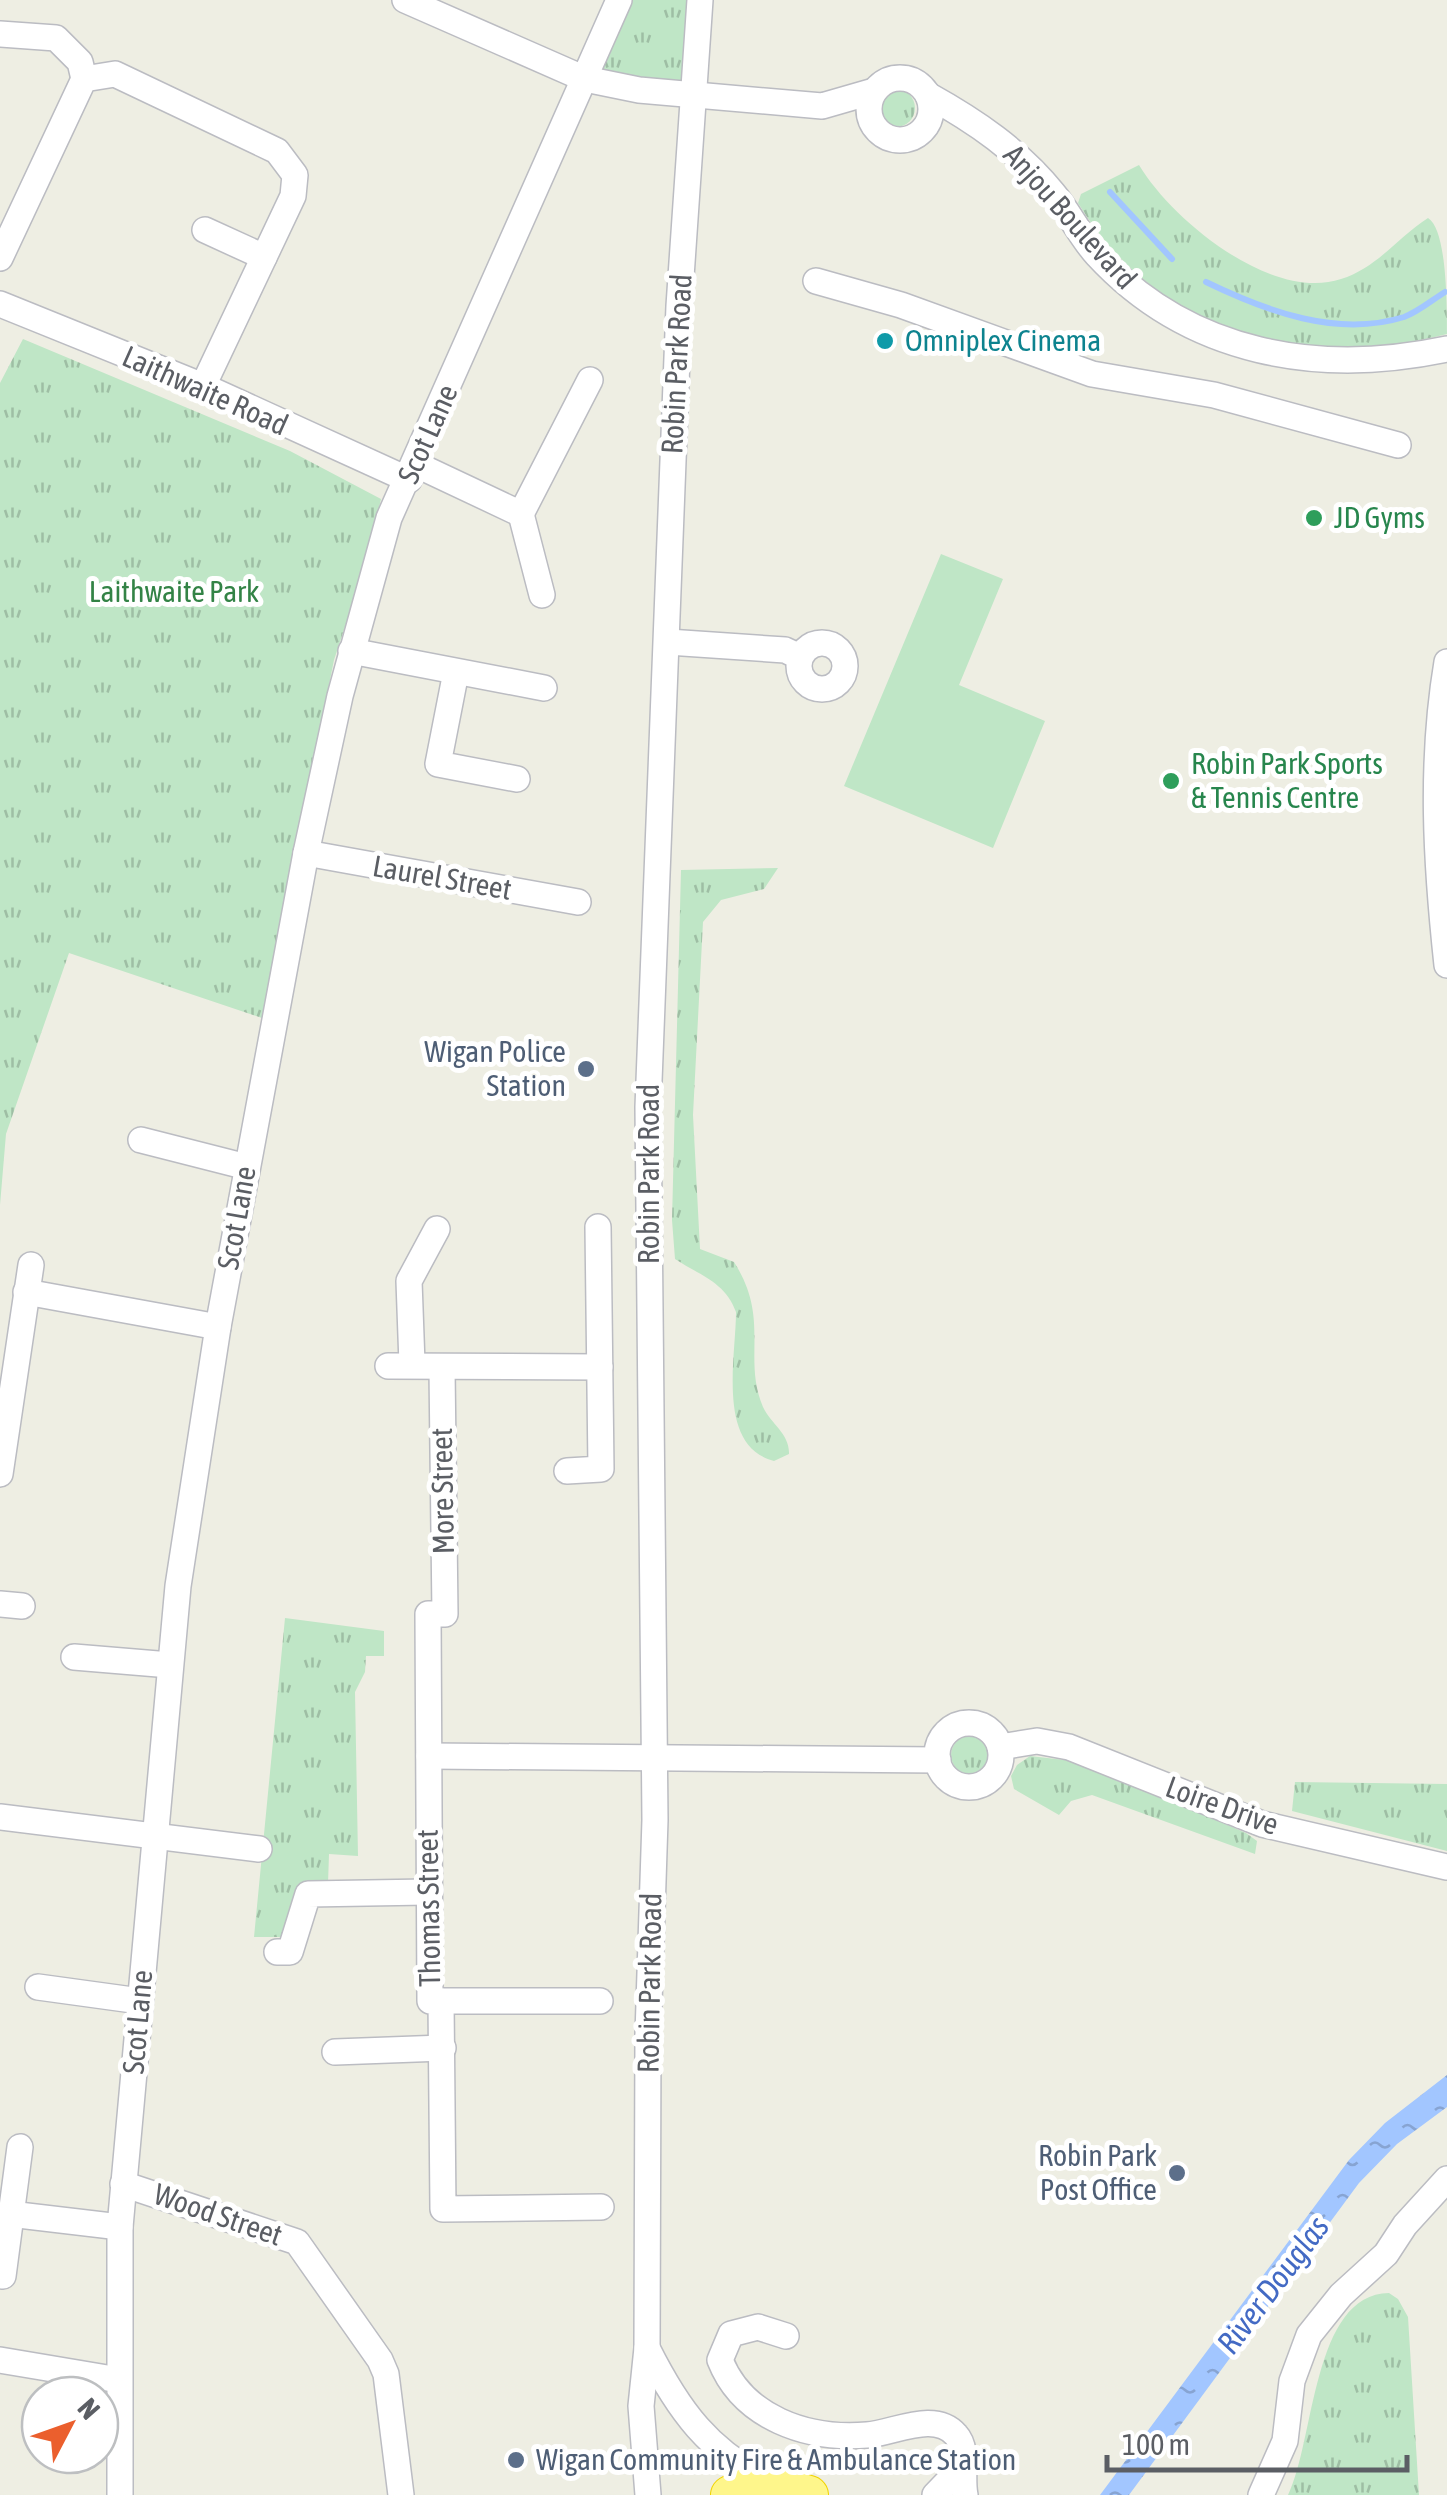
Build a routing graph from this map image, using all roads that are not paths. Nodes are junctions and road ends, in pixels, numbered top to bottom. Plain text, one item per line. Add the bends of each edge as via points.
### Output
1 (406, 0) edge
2 (619, 0) edge
3 (700, 0) edge
4 (0, 34) edge
5 (585, 78) junction
6 (84, 79) junction
7 (874, 92) junction
8 (928, 95) junction
9 (695, 97) junction
10 (822, 106) junction
11 (876, 128) junction
12 (924, 128) junction
13 (979, 128) junction
14 (205, 230) dead end
15 (264, 257) junction
16 (0, 258) edge
17 (816, 281) dead end
18 (3, 314) edge
19 (1447, 349) edge
20 (590, 380) dead end
21 (204, 386) junction
22 (1398, 445) dead end
23 (412, 472) junction
24 (521, 514) junction
25 (542, 595) dead end
26 (668, 642) junction
27 (352, 652) junction
28 (800, 656) dead end
29 (1447, 662) edge
30 (456, 672) junction
31 (544, 688) dead end
32 (517, 779) dead end
33 (306, 853) junction
34 (578, 902) dead end
35 (1447, 965) edge
36 (142, 1140) dead end
37 (247, 1166) junction
38 (598, 1227) dead end
39 (437, 1229) dead end
40 (30, 1264) dead end
41 (26, 1292) junction
42 (218, 1327) junction
43 (600, 1367) junction
44 (442, 1368) junction
45 (567, 1471) dead end
46 (0, 1474) edge
47 (444, 1614) joint
48 (74, 1657) dead end
49 (170, 1665) junction
50 (1000, 1747) junction
51 (428, 1756) junction
52 (654, 1758) junction
53 (938, 1760) junction
54 (0, 1818) edge
55 (155, 1835) junction
56 (260, 1848) dead end
57 (1447, 1867) edge
58 (427, 1892) junction
59 (278, 1952) dead end
60 (38, 1988) dead end
61 (140, 2001) junction
62 (600, 2001) dead end
63 (441, 2002) junction
64 (443, 2048) junction
65 (335, 2052) dead end
66 (20, 2147) dead end
67 (1447, 2179) edge
68 (123, 2184) junction
69 (601, 2207) dead end
70 (10, 2214) junction
71 (120, 2227) junction
72 (2, 2276) edge
73 (786, 2336) dead end
74 (647, 2348) junction
75 (0, 2360) edge
76 (88, 2375) edge
77 (118, 2375) edge
78 (962, 2467) junction
79 (399, 2483) edge
80 (794, 2490) edge
81 (648, 2495) edge
82 (730, 2495) edge
83 (935, 2495) edge
84 (965, 2495) edge
85 (1261, 2495) edge

1 - 5 street, Anjou Boulevard
2 - 5 street, Scot Lane
3 - 9 street, Robin Park Road
4 - 6 street via 56,38 80,62
5 - 9 street, Anjou Boulevard
5 - 23 street, Scot Lane
6 - 15 street via 116,74 286,157 296,185
6 - 16 street
7 - 8 street, Anjou Boulevard via 887,80 903,78
7 - 10 street, Anjou Boulevard
7 - 11 street via 869,106
8 - 12 street
8 - 13 street, Anjou Boulevard
9 - 10 street, Anjou Boulevard
9 - 26 street, Robin Park Road via 679,306
10 - 11 street, Anjou Boulevard
11 - 12 street, Anjou Boulevard via 904,140
12 - 13 street, Anjou Boulevard
13 - 19 street, Anjou Boulevard via 1017,154 1094,252 1132,288 1202,333 1278,356 1340,363
14 - 15 street
15 - 21 street
17 - 22 street via 1092,374 1214,395
18 - 21 street, Laithwaite Road
20 - 24 street
21 - 23 street, Laithwaite Road
23 - 24 street, Laithwaite Road
23 - 27 street, Scot Lane via 389,518
24 - 25 street
26 - 28 street
26 - 52 street, Robin Park Road via 648,1107
27 - 30 street
27 - 33 street, Scot Lane
29 - 35 street via 1436,808
30 - 31 street
30 - 32 street via 438,764
33 - 34 street, Laurel Street
33 - 37 street, Scot Lane
36 - 37 street
37 - 42 street, Scot Lane
38 - 43 street
39 - 44 street via 409,1281 400,1365
40 - 41 street
41 - 42 street
41 - 46 street
42 - 49 street, Scot Lane
43 - 44 street
43 - 45 street via 601,1469
44 - 47 street, More Street
47 - 51 street, Thomas Street via 428,1614
48 - 49 street
49 - 55 street, Scot Lane
50 - 53 street via 989,1730 962,1724 940,1741
50 - 53 street via 998,1768 972,1787 954,1783
50 - 57 street, Loire Drive via 1036,1741 1069,1747 1262,1824
51 - 52 street
51 - 58 street, Thomas Street
52 - 53 street
52 - 74 street, Robin Park Road
54 - 55 street
55 - 56 street
55 - 61 street, Scot Lane
58 - 59 street via 308,1894 290,1952
58 - 63 street, Thomas Street via 430,2002
60 - 61 street
61 - 68 street, Scot Lane
62 - 63 street
63 - 64 street, Thomas Street
64 - 65 street
64 - 69 street, Thomas Street via 437,2218
66 - 70 street
67 - 85 street via 1309,2336 1292,2382 1285,2441
68 - 71 street, Scot Lane
68 - 79 street, Wood Street via 297,2242 380,2360
70 - 71 street
70 - 72 street
71 - 77 street, Scot Lane
73 - 78 street via 744,2328 723,2343 720,2360 728,2380 761,2413 832,2435 939,2424 959,2438
74 - 80 street via 692,2426 746,2470
74 - 81 street, Robin Park Road via 641,2406
75 - 76 street
78 - 83 street
78 - 84 street
80 - 82 highway via 758,2485

